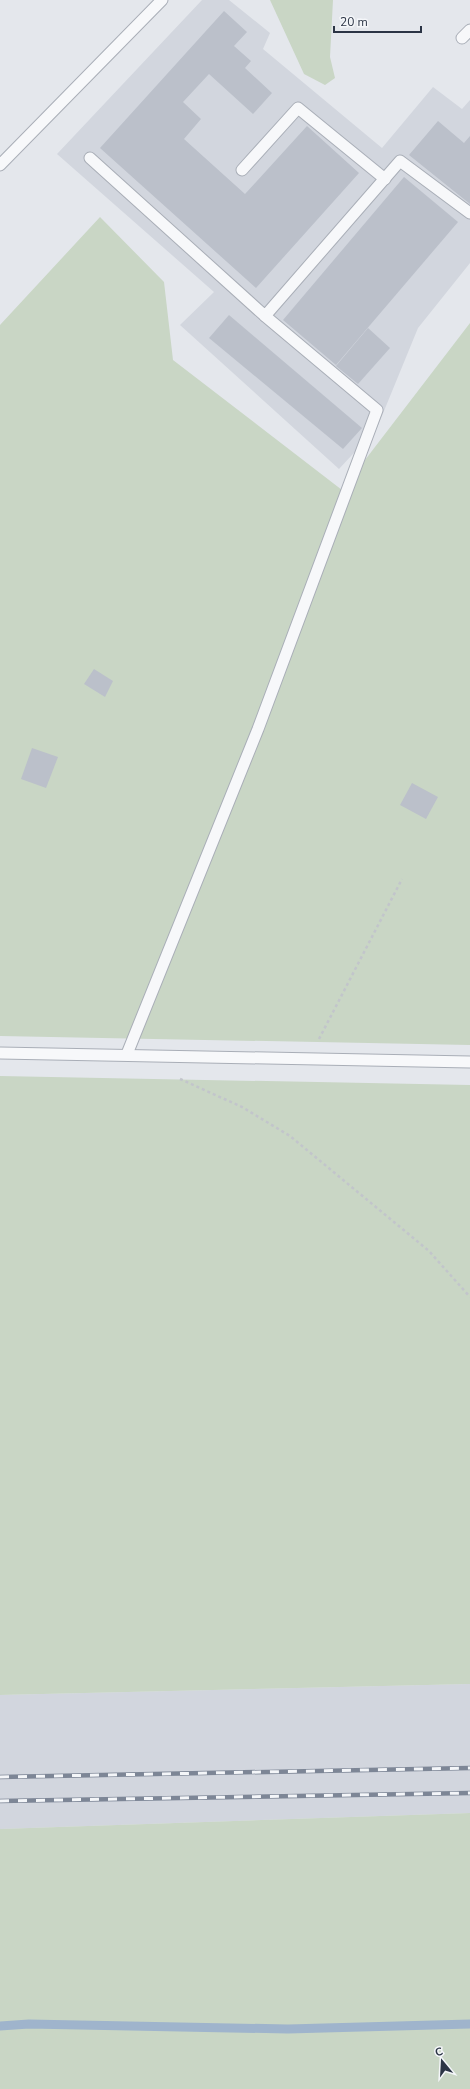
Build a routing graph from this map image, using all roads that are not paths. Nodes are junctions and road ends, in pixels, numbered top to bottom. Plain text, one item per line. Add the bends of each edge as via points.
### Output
1 (162, 0) edge
2 (470, 30) edge
3 (462, 38) dead end
4 (90, 158) dead end
5 (0, 164) edge
6 (242, 170) dead end
7 (385, 179) junction
8 (470, 213) edge
9 (265, 316) junction
10 (0, 1053) edge
11 (127, 1054) junction
12 (470, 1062) edge

1 - 5 lane
2 - 3 lane
4 - 9 lane
6 - 7 lane via 298,108
7 - 8 lane via 400,161
7 - 9 lane
9 - 11 lane via 377,410 258,729
10 - 11 lane
11 - 12 lane

